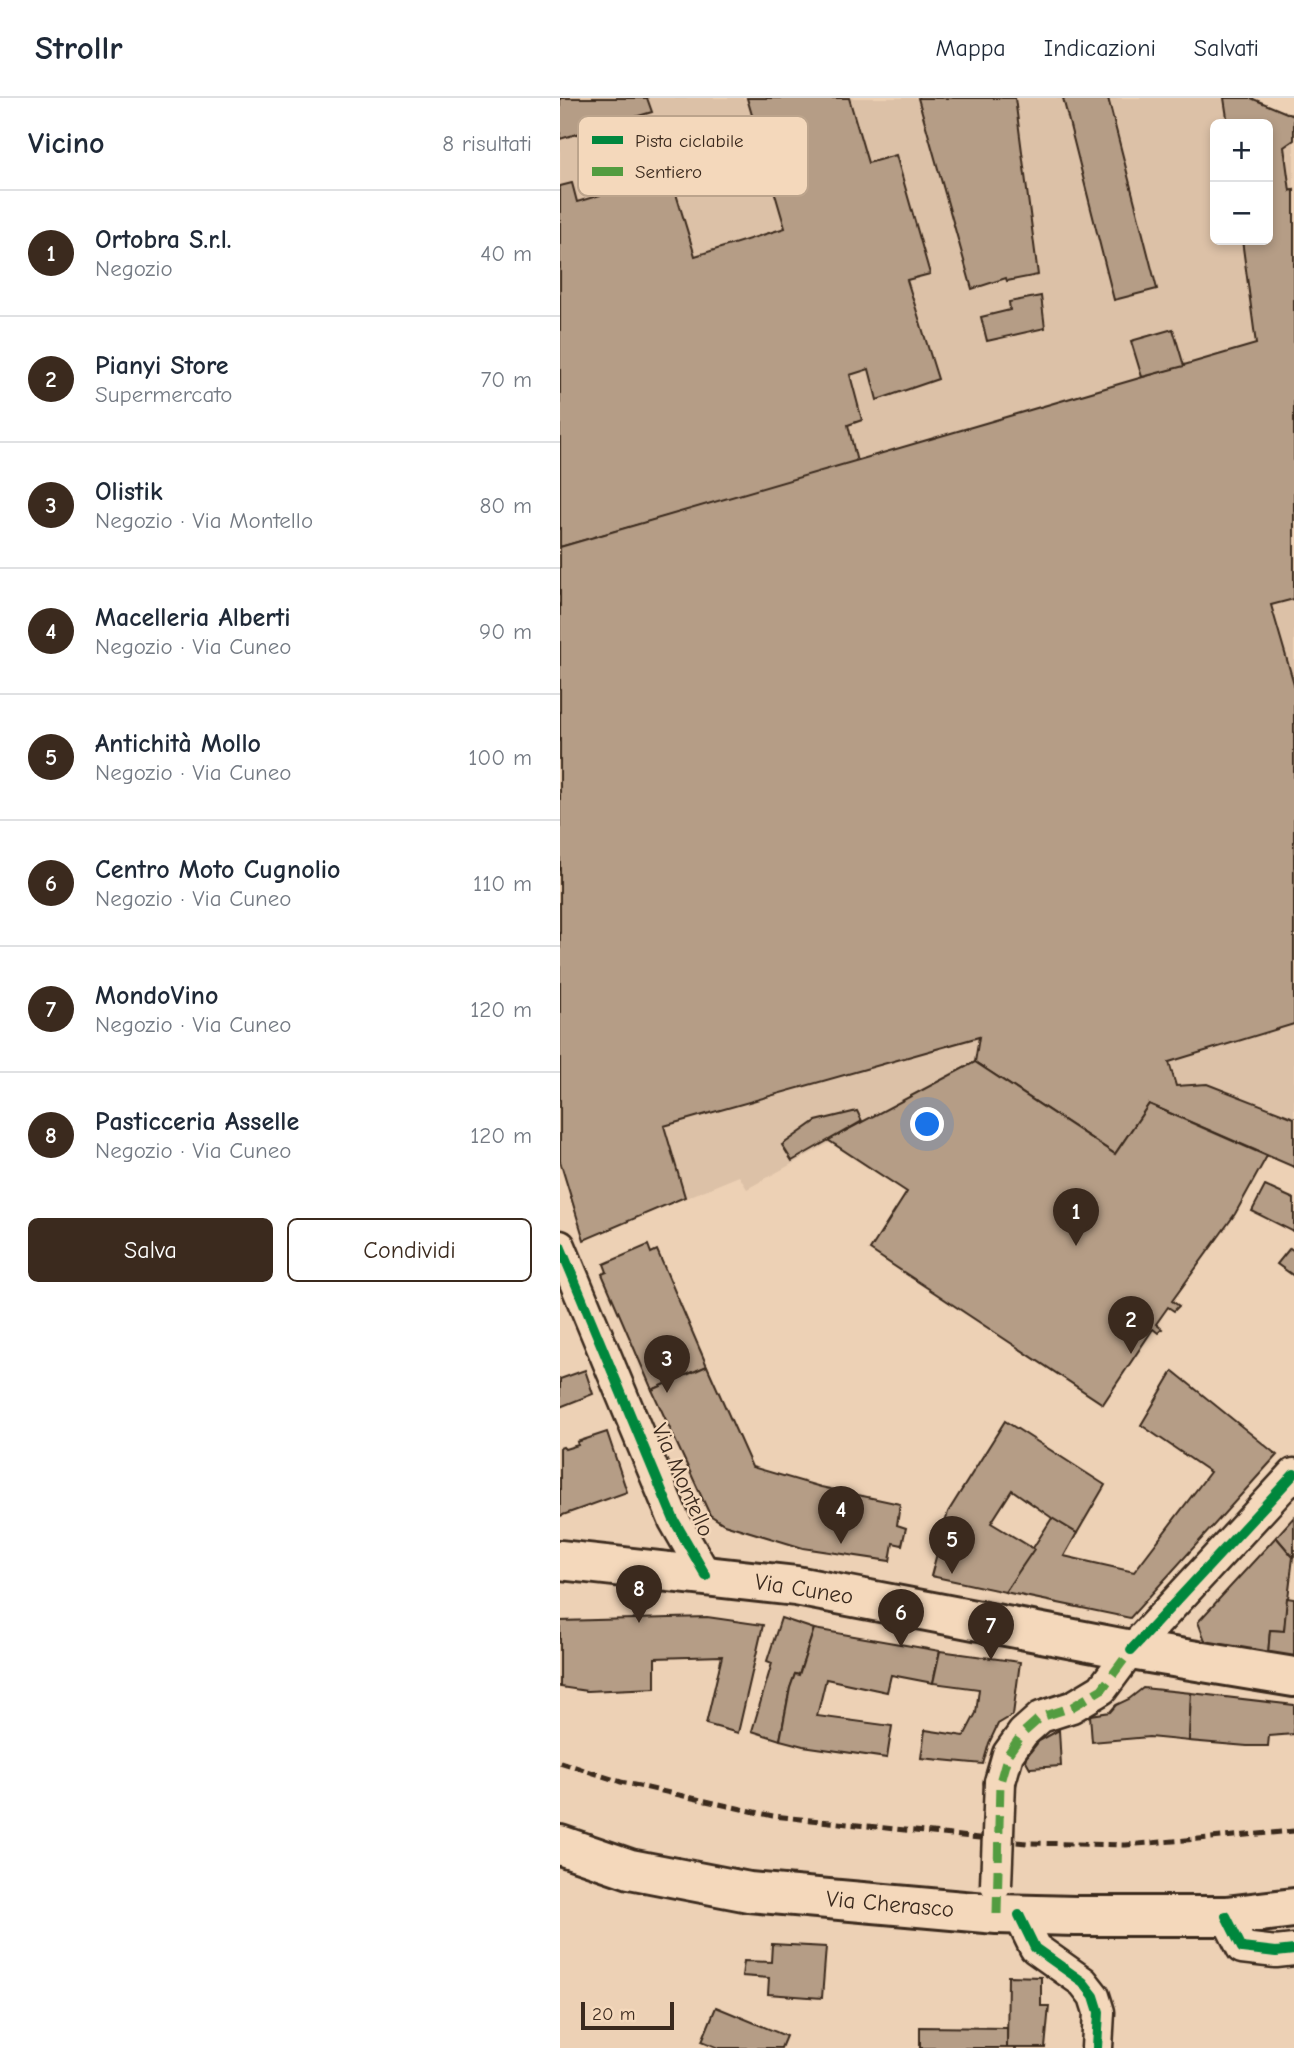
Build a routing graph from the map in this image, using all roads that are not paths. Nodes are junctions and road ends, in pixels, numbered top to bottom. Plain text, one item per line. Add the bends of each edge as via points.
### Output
1 (560, 1246) edge
2 (1294, 1474) edge
3 (560, 1560) edge
4 (706, 1576) junction
5 (1131, 1650) junction
6 (1294, 1678) edge
7 (560, 1845) edge
8 (1004, 1905) junction
9 (1294, 1908) edge
10 (1234, 1932) junction
11 (1294, 1951) edge
12 (1097, 2048) edge

1 - 4 street, Via Montello via 674,1520
2 - 5 street
3 - 4 main road, Via Cuneo
4 - 5 main road, Via Cuneo via 796,1586
5 - 6 main road, Via Cuneo
5 - 8 street, bridge via 1102,1689 1072,1707 1041,1717 1009,1754 1000,1782
7 - 8 main road, Via Cherasco via 630,1869 749,1892
8 - 10 main road, Via Cherasco
8 - 12 street via 1035,1948 1083,1982 1094,1996 1099,2012
9 - 10 main road, Via Cherasco
10 - 11 street via 1276,1952

